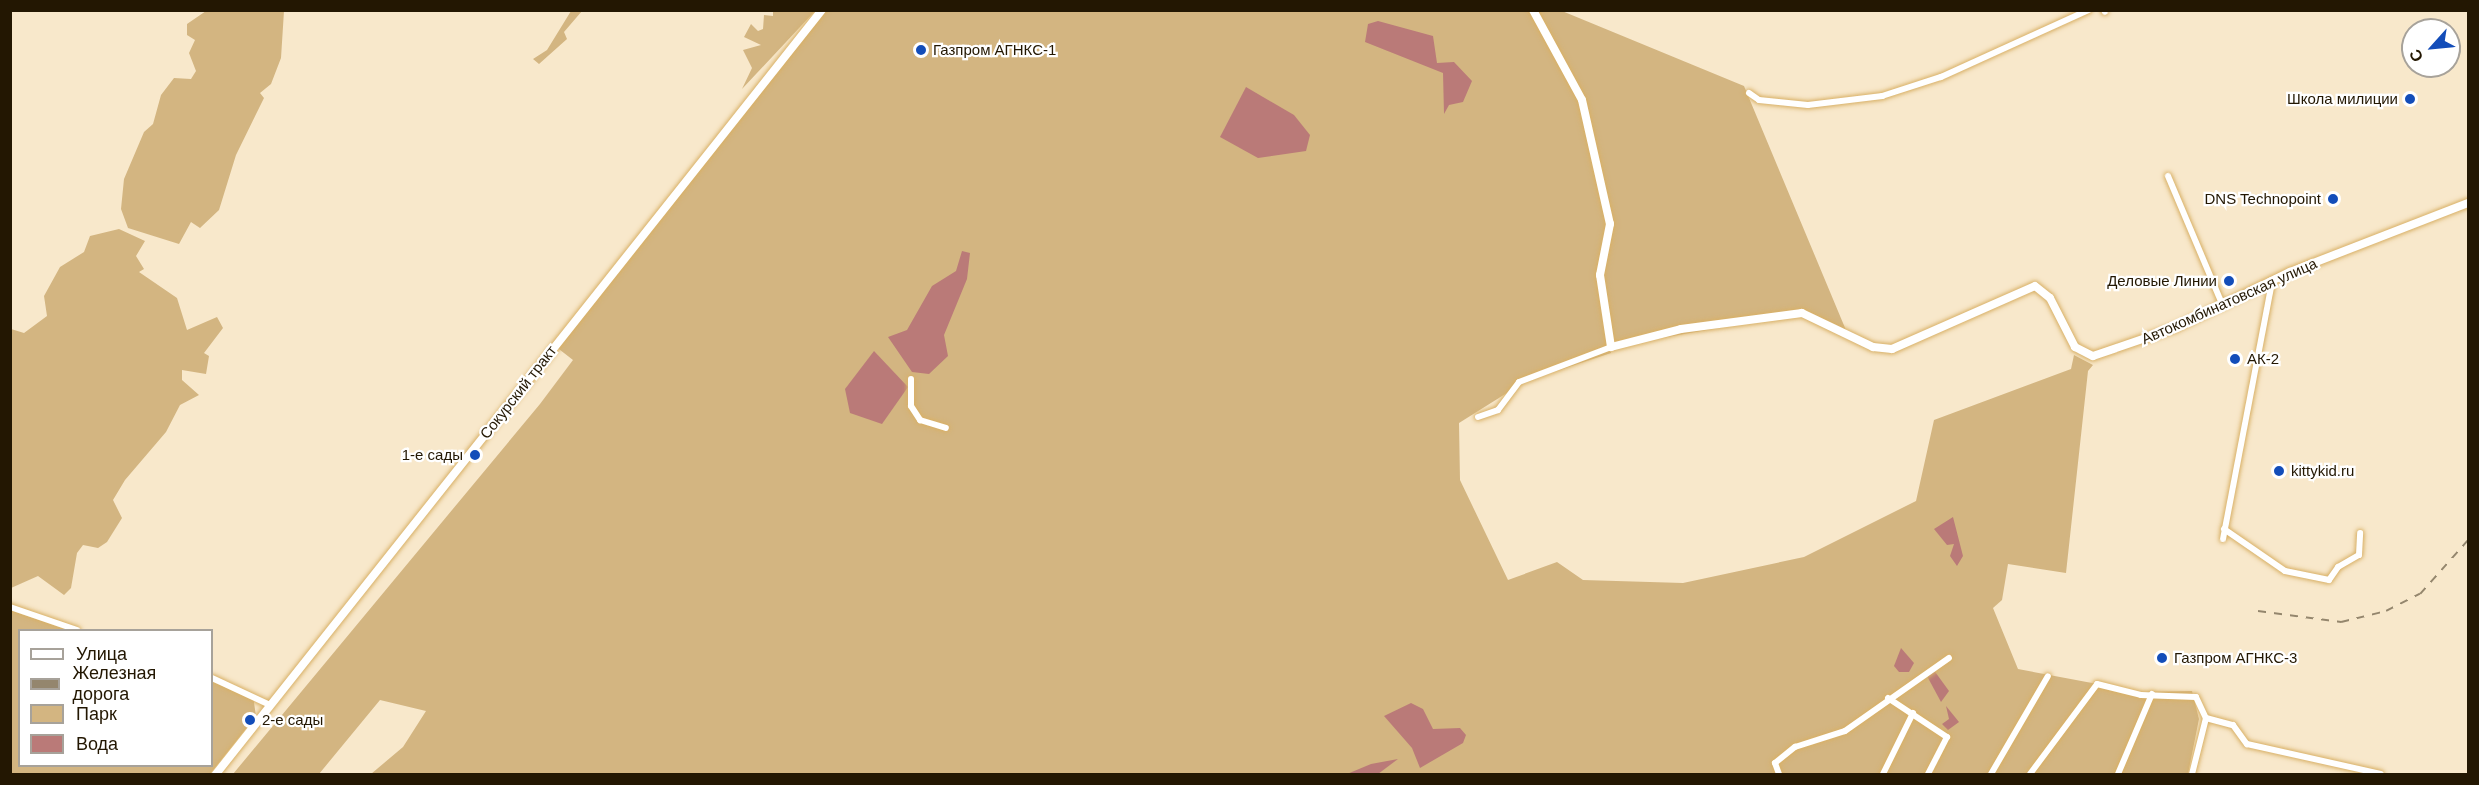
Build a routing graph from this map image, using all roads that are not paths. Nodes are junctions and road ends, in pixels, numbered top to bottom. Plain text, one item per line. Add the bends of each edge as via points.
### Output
1 (822, 10) edge
2 (1533, 10) edge
3 (2089, 10) edge
4 (1749, 93) dead end
5 (2168, 176) dead end
6 (2469, 202) edge
7 (2272, 281) junction
8 (2223, 306) junction
9 (1611, 347) junction
10 (911, 379) dead end
11 (1478, 417) dead end
12 (946, 428) dead end
13 (2224, 529) junction
14 (2360, 533) dead end
15 (2223, 539) dead end
16 (10, 607) edge
17 (74, 629) edge
18 (1949, 658) dead end
19 (2048, 676) dead end
20 (213, 678) edge
21 (2152, 694) junction
22 (1887, 698) junction
23 (270, 705) junction
24 (1913, 713) junction
25 (2206, 718) junction
26 (216, 774) edge
27 (1779, 774) edge
28 (1883, 774) edge
29 (1928, 774) edge
30 (1991, 774) edge
31 (2030, 774) edge
32 (2118, 774) edge
33 (2192, 774) edge
34 (2381, 774) edge

1 - 23 street, Сокурский тракт
2 - 9 street via 1582,100 1590,134 1610,224 1600,275
3 - 4 street via 1941,77 1882,96 1808,105 1759,100
5 - 8 street
6 - 7 street, Автокомбинатовская улица
7 - 8 street, Автокомбинатовская улица
7 - 13 street
8 - 9 street, Автокомбинатовская улица via 2093,356 2075,347 2050,298 2035,286 1892,349 1873,347 1802,313 1681,329
9 - 11 street via 1519,382 1498,410
10 - 12 street via 911,406 920,420
13 - 14 street via 2285,571 2329,580 2338,567 2358,555
13 - 15 street
16 - 17 street
18 - 22 street
19 - 30 street
20 - 23 street
21 - 25 street via 2196,696
21 - 31 street via 2097,684
21 - 32 street
22 - 24 street
22 - 27 street via 1845,731 1795,747 1776,763
23 - 26 street, Сокурский тракт
24 - 28 street
24 - 29 street via 1947,737
25 - 33 street
25 - 34 street via 2234,726 2247,744

